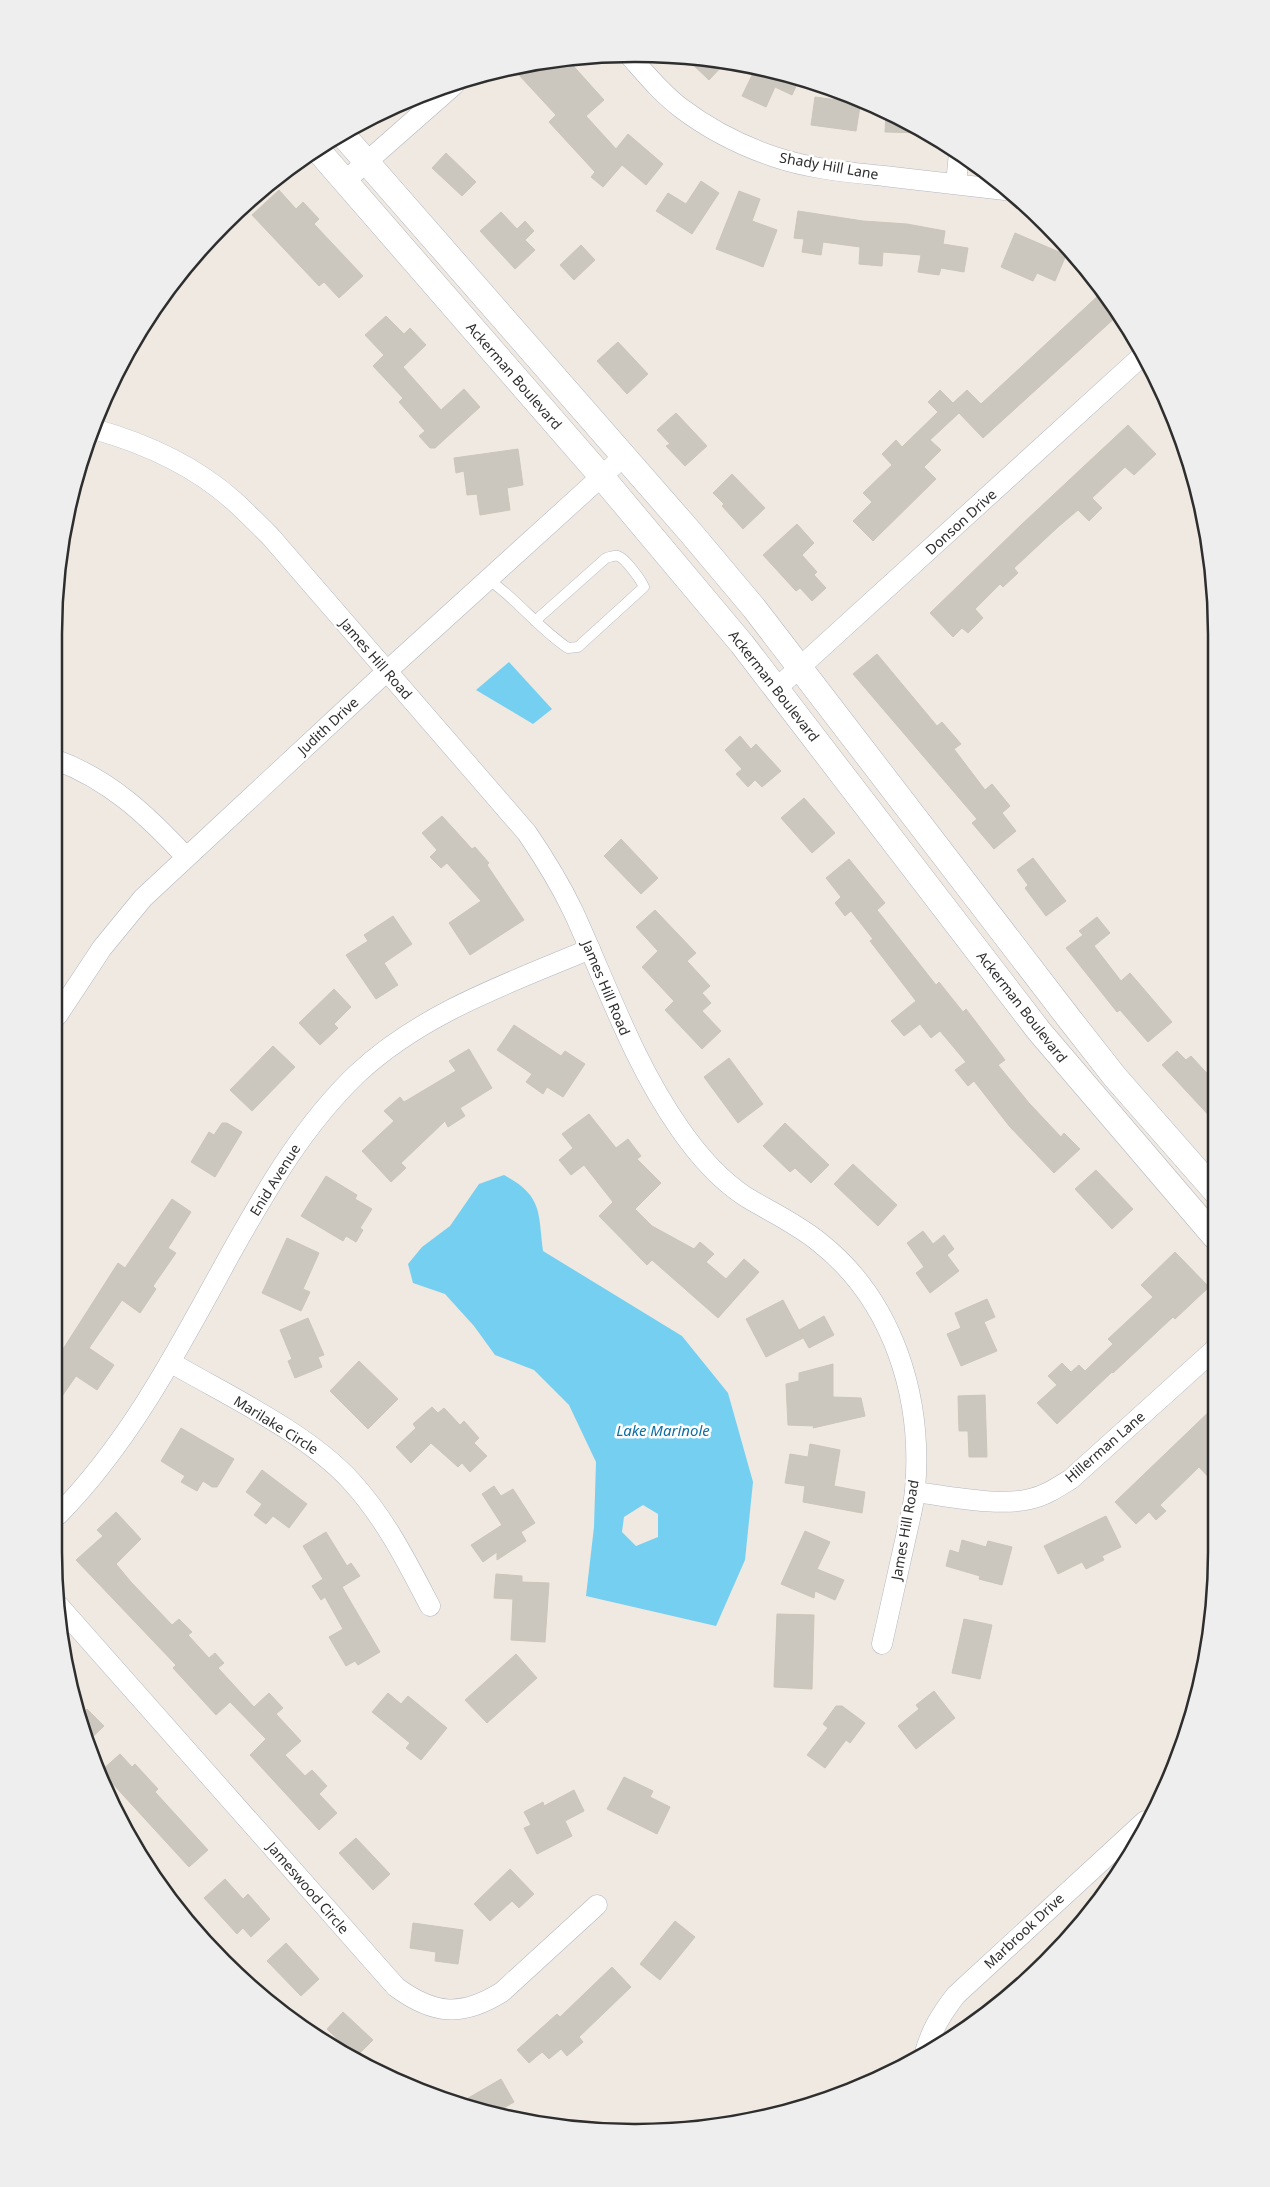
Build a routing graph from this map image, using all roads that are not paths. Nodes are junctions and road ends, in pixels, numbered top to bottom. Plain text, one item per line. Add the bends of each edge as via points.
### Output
1 (635, 62) edge
2 (443, 96) edge
3 (347, 140) edge
4 (323, 155) edge
5 (367, 163) junction
6 (958, 163) edge
7 (345, 181) junction
8 (956, 184) junction
9 (993, 188) edge
10 (1137, 360) edge
11 (100, 431) edge
12 (624, 456) junction
13 (602, 476) junction
14 (489, 580) junction
15 (535, 621) junction
16 (800, 668) junction
17 (386, 672) junction
18 (778, 688) junction
19 (63, 763) edge
20 (186, 856) junction
21 (590, 948) junction
22 (63, 1006) edge
23 (1208, 1183) edge
24 (1208, 1229) edge
25 (1208, 1355) edge
26 (170, 1362) junction
27 (915, 1492) junction
28 (63, 1510) edge
29 (430, 1606) dead end
30 (66, 1614) edge
31 (882, 1644) dead end
32 (1135, 1830) edge
33 (597, 1905) dead end
34 (927, 2044) edge

1 - 8 street, Shady Hill Lane via 680,108 711,129 776,158 820,168
2 - 5 street
3 - 5 street
4 - 7 street, Ackerman Boulevard
5 - 7 street
5 - 12 street
6 - 8 street
7 - 13 street, Ackerman Boulevard
8 - 9 street, Shady Hill Lane
10 - 16 street, Donson Drive
11 - 17 street, James Hill Road via 147,447 176,462 233,500 270,536
12 - 13 street, Judith Drive
12 - 16 street via 754,608
13 - 14 street, Judith Drive
13 - 18 street, Ackerman Boulevard
14 - 15 lane
14 - 17 street, Judith Drive
15 - 15 lane via 568,648 578,647 644,587 642,580 621,556 606,558
16 - 18 street, Donson Drive
16 - 23 street via 1110,1070
17 - 20 street, Judith Drive
17 - 21 street, James Hill Road via 527,833 548,866
18 - 24 street, Ackerman Boulevard via 1039,1031
19 - 20 street via 120,792
20 - 22 street, Judith Drive via 134,908
21 - 26 street, Enid Avenue via 462,1004 421,1026 358,1074 325,1108 292,1150
21 - 27 street, James Hill Road via 649,1081 701,1158 744,1196 810,1234 836,1255 876,1305 904,1370 913,1409 917,1442
25 - 27 street, Hillerman Lane via 1071,1479 1049,1493 1030,1500 1009,1502
26 - 28 street, Enid Avenue via 137,1418 102,1467
26 - 29 street, Marilake Circle via 296,1435 331,1462 373,1508
27 - 31 street, James Hill Road
30 - 33 street, Jameswood Circle via 396,1987 412,1999 449,2011 484,2003 502,1992
32 - 34 street, Marbrook Drive via 956,1995 937,2022

